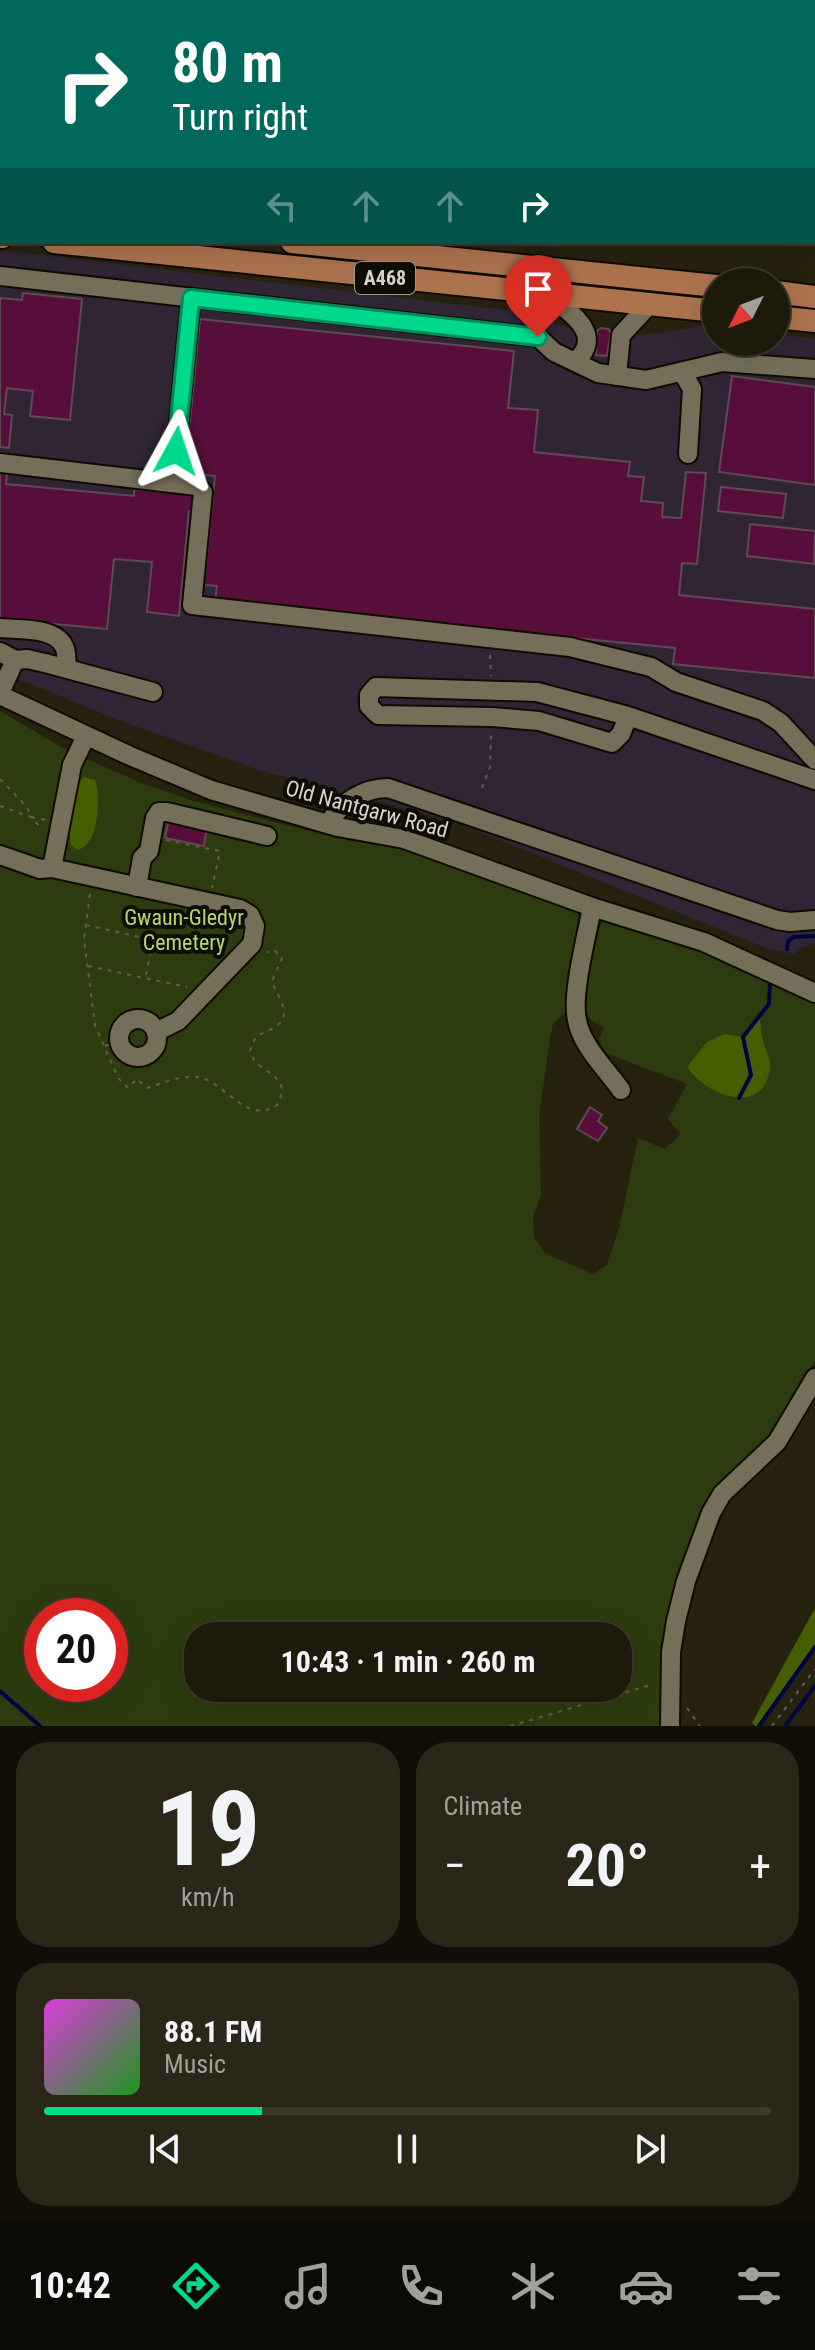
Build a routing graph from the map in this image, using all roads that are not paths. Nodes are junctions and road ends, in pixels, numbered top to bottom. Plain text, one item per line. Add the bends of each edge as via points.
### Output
1 (73, 244) edge
2 (311, 244) edge
3 (0, 276) edge
4 (702, 285) edge
5 (790, 294) edge
6 (547, 295) junction
7 (815, 297) edge
8 (191, 298) junction
9 (649, 305) junction
10 (702, 310) edge
11 (790, 318) edge
12 (815, 321) edge
13 (576, 361) junction
14 (815, 369) edge
15 (683, 373) junction
16 (617, 376) junction
17 (688, 454) dead end
18 (0, 463) edge
19 (173, 482) junction
20 (0, 628) edge
21 (8, 656) edge
22 (67, 668) junction
23 (153, 692) dead end
24 (0, 694) edge
25 (628, 716) junction
26 (86, 736) junction
27 (815, 760) edge
28 (815, 780) edge
29 (334, 826) junction
30 (267, 836) dead end
31 (0, 855) edge
32 (52, 868) junction
33 (137, 887) junction
34 (592, 907) junction
35 (815, 920) edge
36 (815, 993) edge
37 (156, 1032) junction
38 (621, 1090) dead end
39 (815, 1378) edge
40 (670, 1726) edge

1 - 6 main road, A468
2 - 4 main road, A468
3 - 8 street
5 - 7 main road
6 - 9 main road, A468
6 - 13 street via 585,331
8 - 13 street via 538,337 554,352
8 - 19 street
9 - 10 main road, A468
9 - 16 street via 621,335
11 - 12 main road
13 - 16 street
14 - 15 street via 722,362
15 - 16 street via 646,380
15 - 17 street via 692,389
18 - 19 street
19 - 27 street via 203,492 192,605 598,652 763,711
20 - 22 street via 57,639 65,648
21 - 22 street
21 - 24 street
22 - 23 street
24 - 26 street, Old Nantgarw Road
25 - 25 street via 537,692 376,687 369,695 369,706 378,715 539,721 612,743
25 - 28 street
26 - 29 street, Old Nantgarw Road via 211,790
26 - 32 street via 72,765 54,831
29 - 34 street, Old Nantgarw Road via 404,839
29 - 35 street via 366,793 388,788 777,920
30 - 33 street via 159,812
31 - 32 street
32 - 33 street
33 - 37 street via 244,911 255,926 254,939 231,966 178,1021
34 - 36 street, Old Nantgarw Road via 704,942
34 - 38 street via 576,1019 582,1036
37 - 37 street via 153,1049 144,1056 127,1054 112,1044 132,1020 149,1023
39 - 40 street via 777,1442 722,1494 711,1513 679,1608 671,1652

